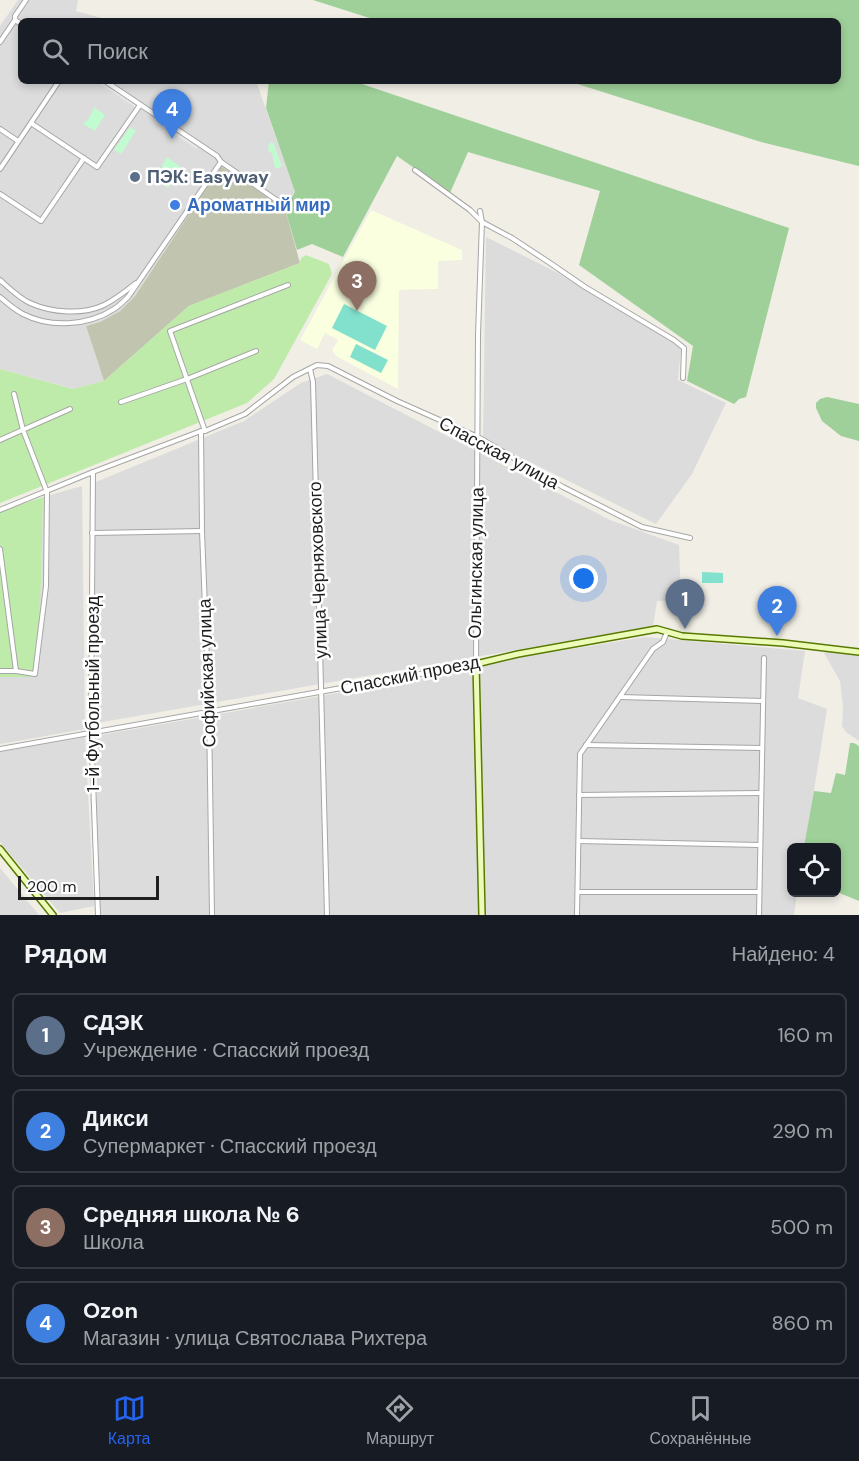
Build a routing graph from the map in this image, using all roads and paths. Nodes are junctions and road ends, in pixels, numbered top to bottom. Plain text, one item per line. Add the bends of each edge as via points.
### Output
1 (26, 0) edge
2 (15, 20) junction
3 (18, 22) edge
4 (0, 42) edge
5 (57, 84) edge
6 (109, 84) edge
7 (140, 105) junction
8 (31, 123) junction
9 (0, 129) edge
10 (18, 141) junction
11 (84, 158) junction
12 (221, 162) junction
13 (0, 168) edge
14 (415, 170) dead end
15 (0, 194) edge
16 (290, 200) dead end
17 (480, 211) dead end
18 (482, 222) junction
19 (0, 280) edge
20 (139, 281) junction
21 (288, 285) dead end
22 (0, 297) edge
23 (256, 351) dead end
24 (310, 369) junction
25 (682, 378) dead end
26 (187, 379) junction
27 (14, 394) dead end
28 (121, 402) dead end
29 (70, 409) dead end
30 (23, 430) junction
31 (203, 431) junction
32 (478, 437) junction
33 (0, 440) edge
34 (93, 472) junction
35 (47, 492) junction
36 (0, 510) edge
37 (202, 531) junction
38 (92, 533) junction
39 (690, 538) dead end
40 (0, 549) edge
41 (667, 632) junction
42 (859, 652) edge
43 (764, 658) dead end
44 (476, 664) junction
45 (0, 671) edge
46 (16, 671) junction
47 (322, 692) junction
48 (620, 697) junction
49 (763, 701) junction
50 (209, 712) junction
51 (91, 733) junction
52 (585, 745) junction
53 (762, 748) junction
54 (0, 749) edge
55 (760, 793) junction
56 (579, 795) junction
57 (579, 841) junction
58 (759, 845) junction
59 (0, 849) edge
60 (578, 892) junction
61 (759, 892) junction
62 (53, 915) edge
63 (98, 915) edge
64 (212, 915) edge
65 (327, 915) edge
66 (482, 915) edge
67 (577, 915) edge
68 (759, 915) edge

1 - 2 street
2 - 3 street
2 - 4 street
5 - 8 street
6 - 7 street
7 - 11 street via 97,167
7 - 12 street
8 - 10 street
8 - 11 street
9 - 10 street
10 - 13 street
11 - 15 street via 41,221
12 - 16 street via 278,201
12 - 20 street
14 - 18 street
17 - 18 street, Ольгинская улица
18 - 25 street via 674,340 684,348
18 - 32 street, Ольгинская улица
19 - 20 street via 28,303 66,311 105,304
20 - 22 street via 115,309 73,323 57,324 27,316
21 - 26 street, Софийская улица via 170,331
23 - 26 street
24 - 31 street via 293,377 245,414
24 - 32 street, Спасская улица via 328,366
24 - 47 street, улица Черняховского
26 - 28 street
26 - 31 street, Софийская улица
27 - 30 street
29 - 30 street
30 - 33 street
30 - 35 street
31 - 34 street
31 - 37 street, Софийская улица
32 - 39 street, Спасская улица via 642,527
32 - 44 street, Ольгинская улица
34 - 35 street
34 - 38 street, 1-й Футбольный проезд
35 - 36 street
35 - 46 street via 46,586 35,674
37 - 38 street
37 - 50 street, Софийская улица
38 - 51 street, 1-й Футбольный проезд
40 - 46 street
41 - 42 street, Спасский проезд
41 - 44 street, Спасский проезд via 657,629
41 - 48 street
43 - 49 street
44 - 47 street, Спасский проезд
44 - 66 street, Ольгинская улица
45 - 46 street
47 - 50 street, Спасский проезд
47 - 65 street, улица Черняховского
48 - 49 street
48 - 52 street
49 - 53 street
50 - 51 street, Спасский проезд
50 - 64 street, Софийская улица
51 - 54 street, Спасский проезд
51 - 63 street, 1-й Футбольный проезд
52 - 53 street
52 - 56 street via 580,754
53 - 55 street
55 - 56 street
55 - 58 street
56 - 57 street
57 - 58 street
57 - 60 street
58 - 61 street
59 - 62 street
60 - 61 street
60 - 67 street
61 - 68 street

